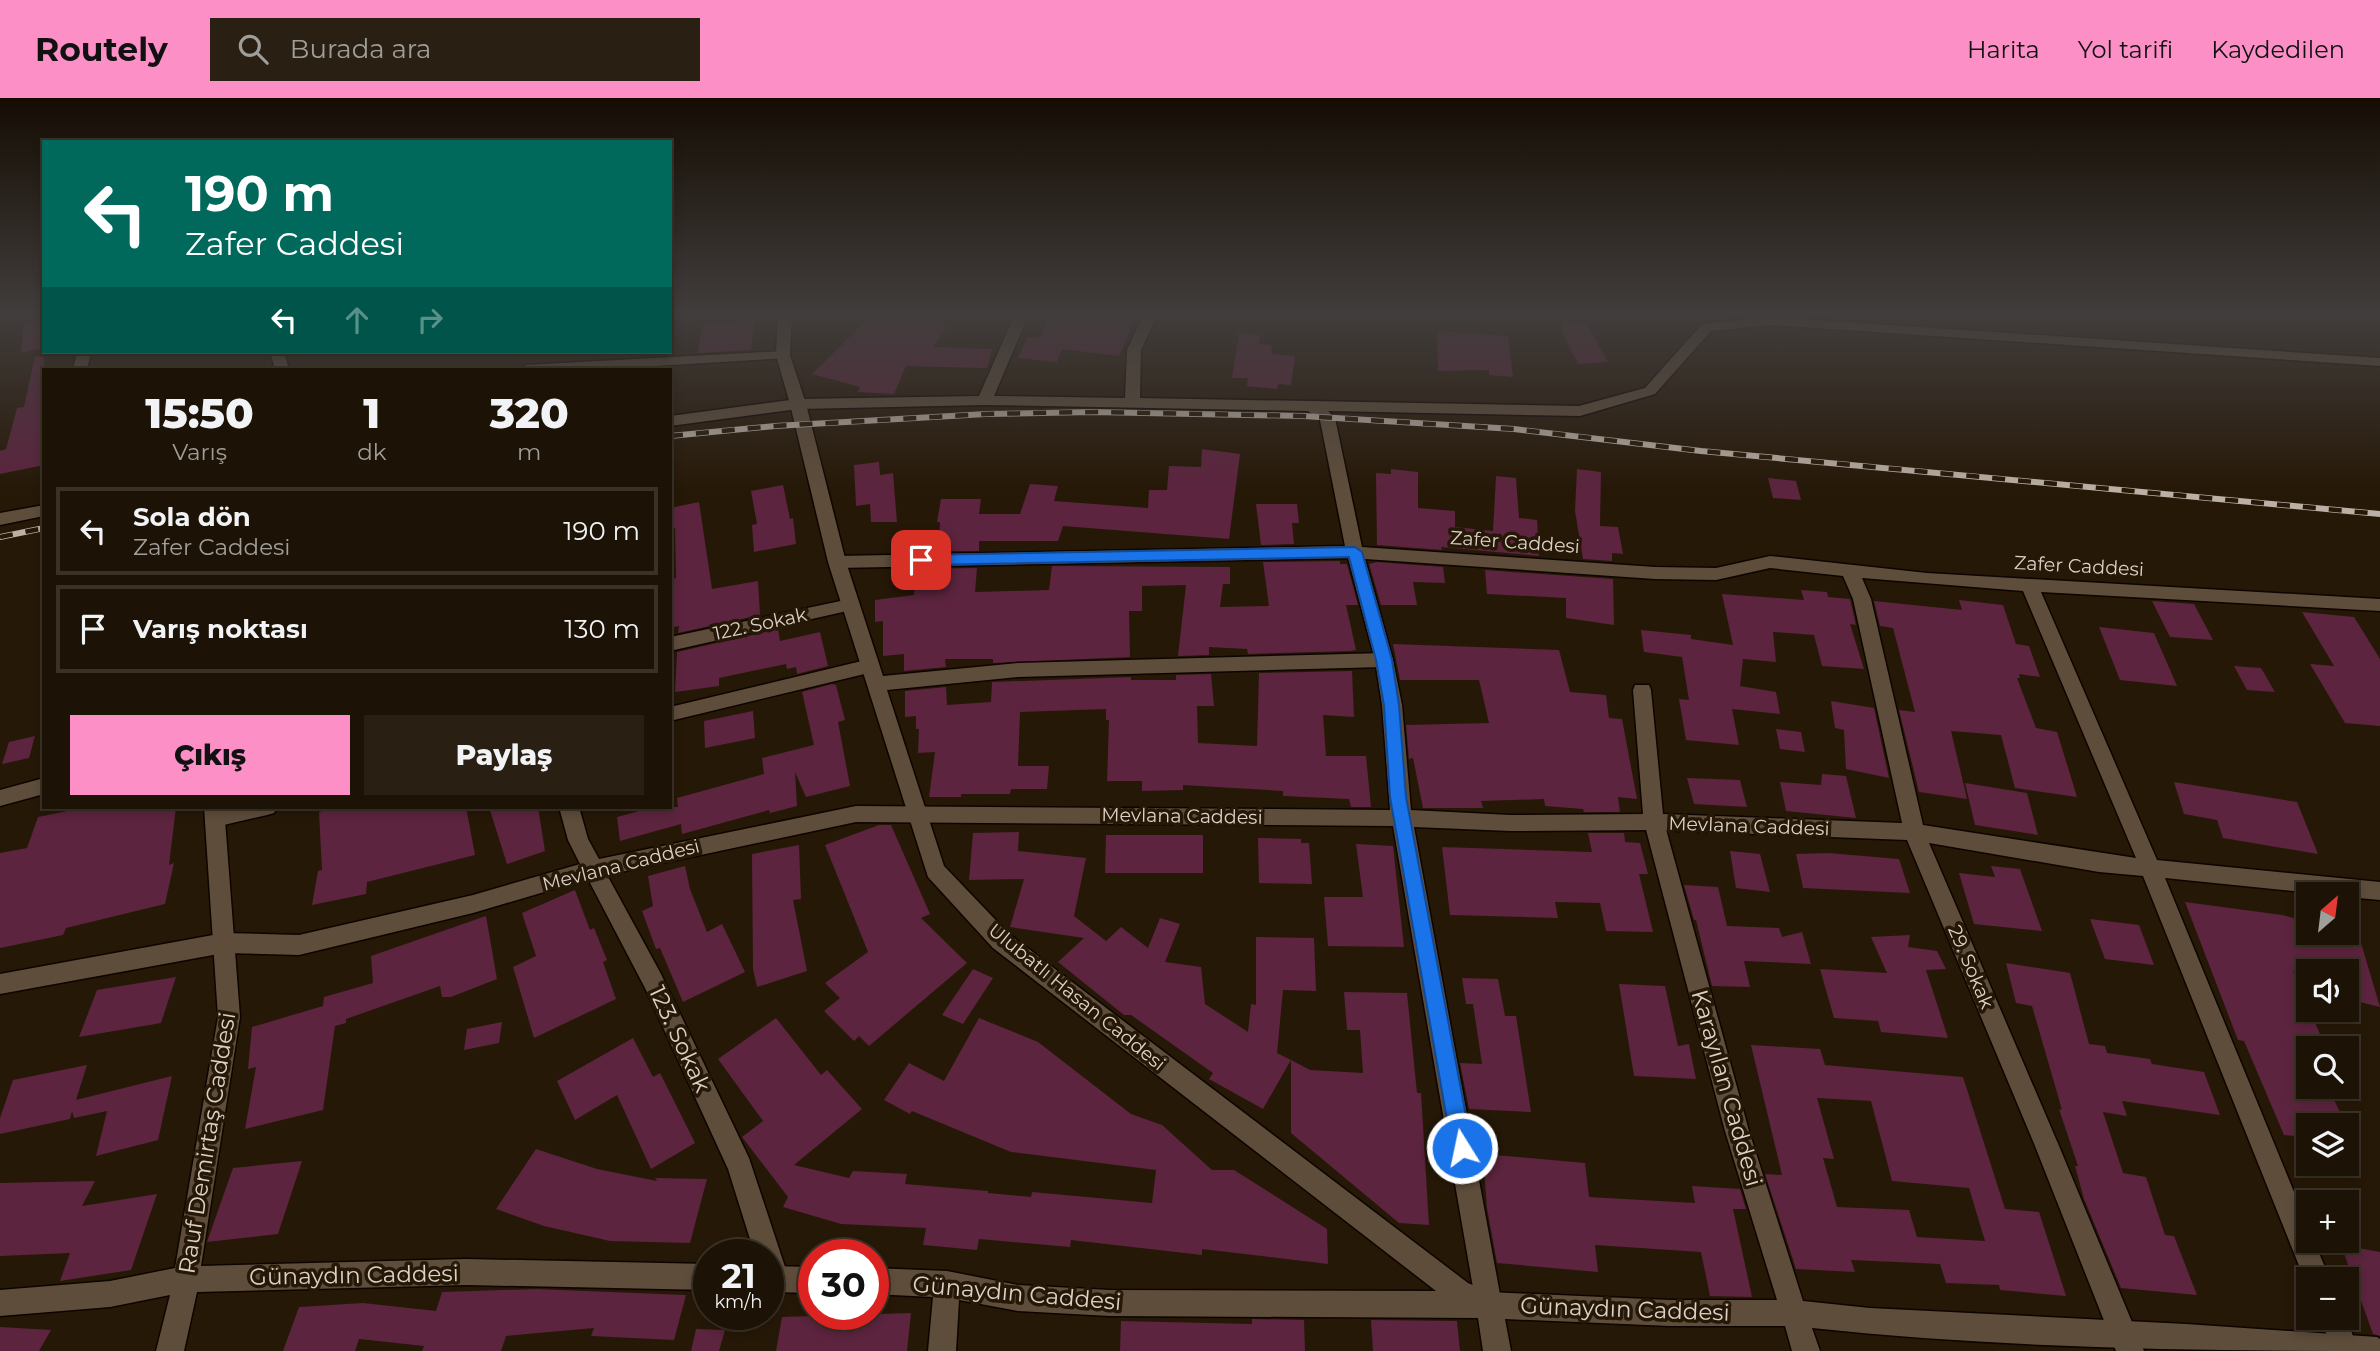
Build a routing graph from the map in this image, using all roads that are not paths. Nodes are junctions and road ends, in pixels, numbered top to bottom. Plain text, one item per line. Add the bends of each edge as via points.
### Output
1 (789, 374) edge
2 (996, 374) edge
3 (1133, 374) edge
4 (1665, 374) edge
5 (985, 400) junction
6 (1132, 401) junction
7 (798, 404) junction
8 (1310, 405) junction
9 (672, 421) edge
10 (42, 510) edge
11 (0, 519) edge
12 (1355, 552) junction
13 (837, 562) junction
14 (1850, 571) junction
15 (2029, 585) junction
16 (850, 605) junction
17 (2377, 609) edge
18 (672, 643) edge
19 (1384, 660) junction
20 (873, 675) junction
21 (1642, 690) dead end
22 (672, 713) edge
23 (42, 786) edge
24 (0, 797) edge
25 (249, 809) edge
26 (570, 809) edge
27 (214, 813) edge
28 (916, 813) junction
29 (1402, 818) junction
30 (1654, 822) junction
31 (1914, 832) junction
32 (593, 869) junction
33 (2149, 869) junction
34 (2380, 891) edge
35 (224, 943) junction
36 (0, 984) edge
37 (761, 1239) edge
38 (2312, 1267) edge
39 (693, 1278) edge
40 (186, 1279) junction
41 (889, 1282) edge
42 (947, 1284) junction
43 (0, 1303) edge
44 (1489, 1305) junction
45 (1794, 1313) junction
46 (2338, 1330) edge
47 (2127, 1343) edge
48 (2346, 1349) junction
49 (170, 1351) edge
50 (942, 1351) edge
51 (1497, 1351) edge
52 (1806, 1351) edge
53 (2377, 1351) edge

1 - 7 street, Ulubatlı Hasan Caddesi
2 - 5 street
3 - 6 street
4 - 8 street via 1650,391 1580,411
5 - 6 street
5 - 7 street
6 - 8 street
7 - 9 street
7 - 13 street, Ulubatlı Hasan Caddesi
8 - 12 street via 1327,418
10 - 11 street
12 - 13 street, Zafer Caddesi
12 - 14 street, Zafer Caddesi via 1655,573 1716,574 1770,562
12 - 19 street
13 - 16 street, Ulubatlı Hasan Caddesi
14 - 15 street, Zafer Caddesi
14 - 31 street, 29. Sokak via 1862,599
15 - 17 street, Zafer Caddesi
15 - 33 street via 2098,738
16 - 18 street, 122. Sokak
16 - 20 street, Ulubatlı Hasan Caddesi
19 - 20 street
19 - 29 street
20 - 22 street
20 - 28 street, Ulubatlı Hasan Caddesi
21 - 30 street, Karayılan Caddesi
23 - 24 street
25 - 27 street
26 - 32 street, 123. Sokak
27 - 35 street, Rauf Demirtaş Caddesi
28 - 29 street, Mevlana Caddesi
28 - 32 street, Mevlana Caddesi via 856,814
28 - 44 street, Ulubatlı Hasan Caddesi via 934,871 1001,941 1459,1293
29 - 30 street, Mevlana Caddesi
29 - 44 street
30 - 31 street, Mevlana Caddesi
30 - 45 street, Karayılan Caddesi via 1737,1131
31 - 33 street, Mevlana Caddesi
31 - 47 street, 29. Sokak
32 - 35 street, Mevlana Caddesi via 473,904 299,945
32 - 37 street, 123. Sokak via 653,981 740,1167
33 - 34 street, Mevlana Caddesi
33 - 38 street
35 - 36 street, Mevlana Caddesi
35 - 40 street, Rauf Demirtaş Caddesi via 229,1017
39 - 40 street, Günaydın Caddesi via 466,1272
40 - 43 street, Günaydın Caddesi via 110,1294
40 - 49 street, Rauf Demirtaş Caddesi
41 - 42 street, Günaydın Caddesi
42 - 44 street, Günaydın Caddesi via 1018,1298 1110,1303
42 - 50 street
44 - 45 street, Günaydın Caddesi
44 - 51 street
45 - 47 street, Günaydın Caddesi
45 - 52 street, Karayılan Caddesi
46 - 48 street
47 - 48 street, Günaydın Caddesi via 2186,1337
48 - 53 street, Günaydın Caddesi

